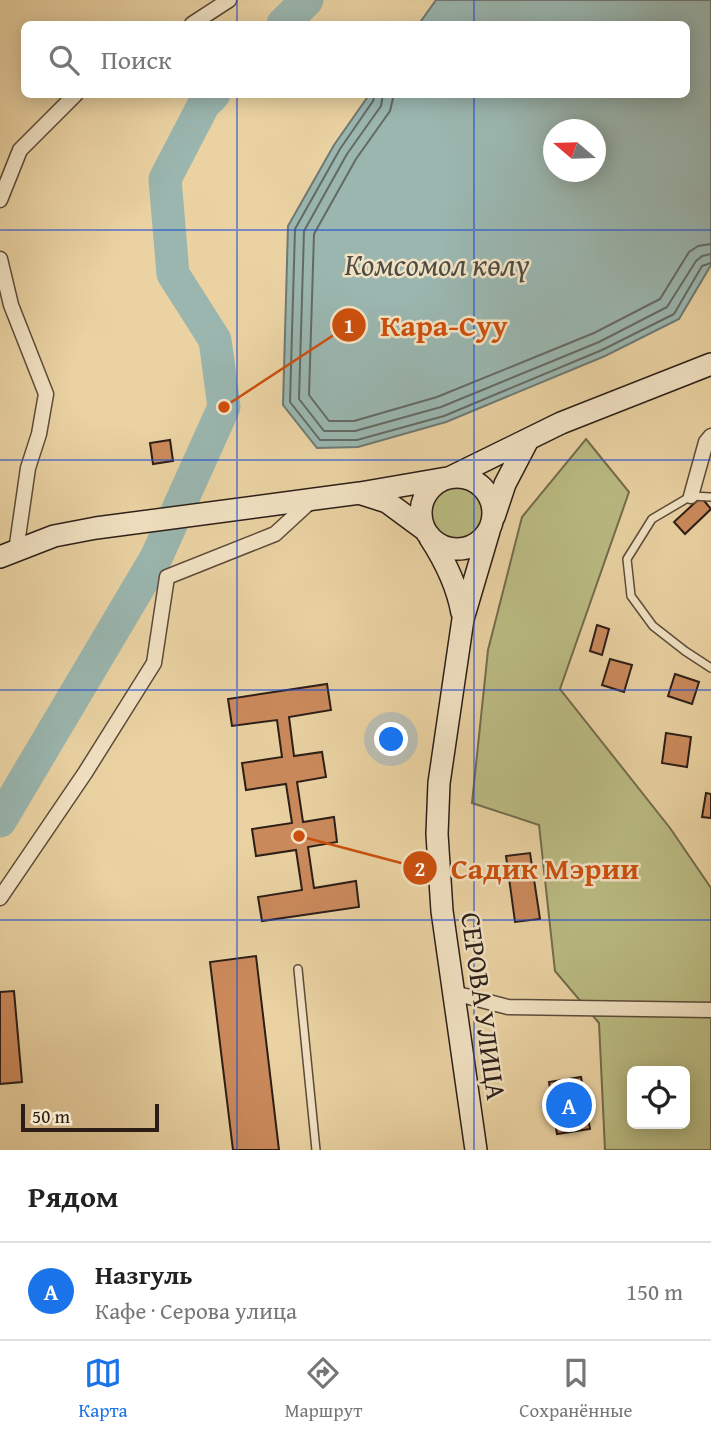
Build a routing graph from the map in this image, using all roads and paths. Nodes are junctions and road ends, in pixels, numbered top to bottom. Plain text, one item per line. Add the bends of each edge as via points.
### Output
1 (229, 0) edge
2 (196, 21) edge
3 (72, 98) edge
4 (0, 200) edge
5 (0, 259) edge
6 (711, 364) edge
7 (711, 436) edge
8 (528, 440) junction
9 (448, 478) junction
10 (360, 493) junction
11 (691, 496) junction
12 (711, 497) edge
13 (313, 499) junction
14 (491, 524) junction
15 (426, 532) junction
16 (8, 554) edge
17 (463, 619) junction
18 (711, 668) edge
19 (0, 898) edge
20 (298, 969) dead end
21 (454, 992) junction
22 (711, 1010) edge
23 (316, 1150) edge
24 (476, 1150) edge

1 - 2 street
3 - 4 street via 20,150
5 - 16 street via 11,305 46,394
6 - 8 main road
7 - 11 street
8 - 9 main road
8 - 14 main road, СЕРОВА УЛИЦА
9 - 10 main road
9 - 14 main road via 463,477 486,491 493,504
9 - 15 main road via 435,484 422,505
10 - 13 main road
10 - 15 main road via 387,502
11 - 12 lane
11 - 18 lane via 652,519 627,559 631,596 653,625
13 - 16 main road via 54,536
13 - 19 street via 275,534 167,577 154,663
14 - 15 main road via 480,542 466,549 438,544
14 - 17 main road, СЕРОВА УЛИЦА
15 - 17 main road, СЕРОВА УЛИЦА via 458,592
17 - 21 main road, СЕРОВА УЛИЦА via 439,783 437,834
20 - 23 lane
21 - 22 street via 508,1007
21 - 24 main road, СЕРОВА УЛИЦА

